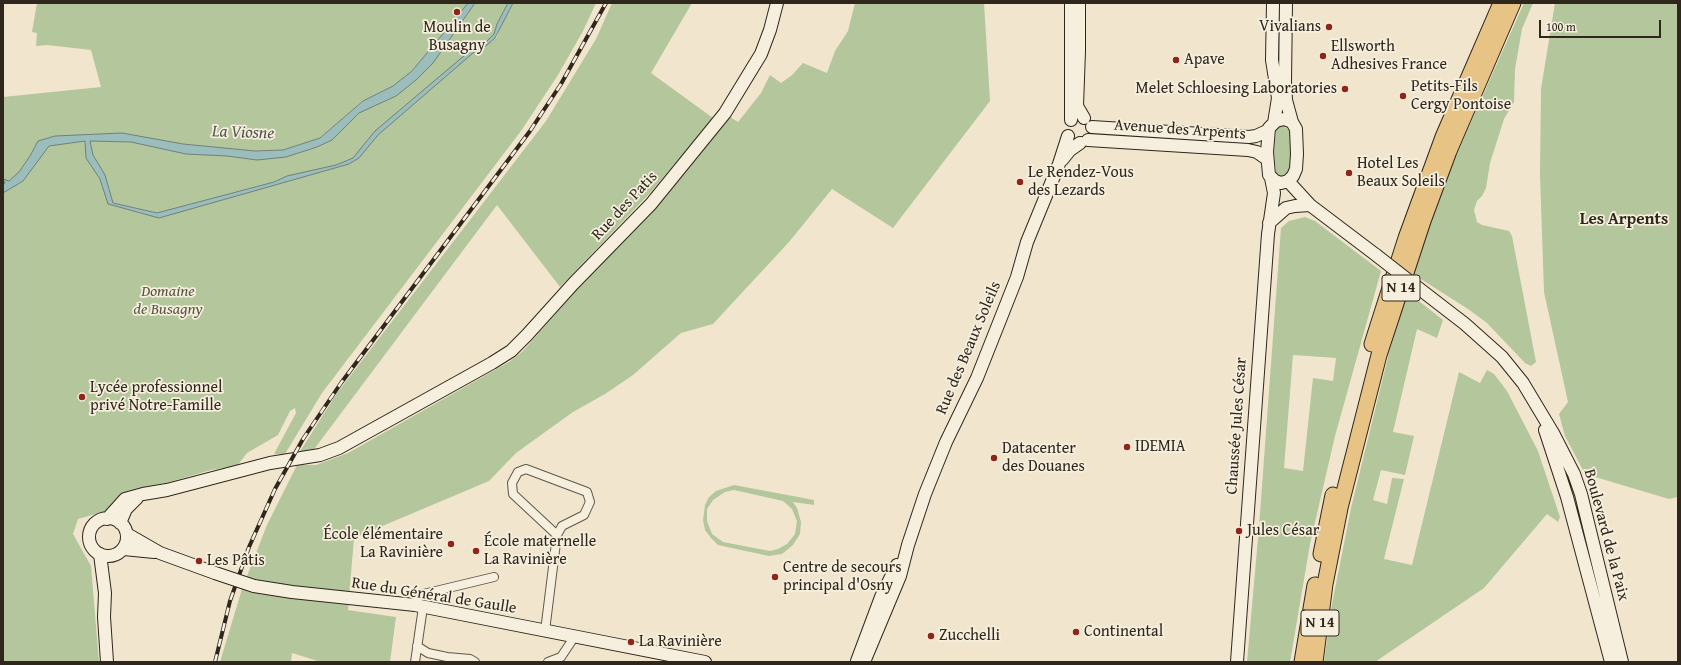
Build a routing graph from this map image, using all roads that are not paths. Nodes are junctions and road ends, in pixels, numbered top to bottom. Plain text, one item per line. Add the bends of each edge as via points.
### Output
1 (778, 3) edge
2 (1071, 3) edge
3 (1079, 3) edge
4 (1273, 3) edge
5 (1286, 3) edge
6 (1501, 3) edge
7 (1513, 3) edge
8 (1071, 120) junction
9 (1088, 122) junction
10 (1292, 122) junction
11 (1271, 126) junction
12 (1068, 136) junction
13 (1084, 141) junction
14 (1267, 160) junction
15 (1059, 164) junction
16 (1284, 179) junction
17 (1310, 205) junction
18 (1269, 223) junction
19 (1534, 401) junction
20 (143, 494) junction
21 (107, 519) junction
22 (120, 523) junction
23 (127, 534) junction
24 (557, 535) junction
25 (908, 545) junction
26 (120, 552) junction
27 (160, 553) junction
28 (100, 554) junction
29 (494, 577) dead end
30 (105, 594) junction
31 (419, 606) junction
32 (545, 631) junction
33 (575, 636) junction
34 (417, 646) junction
35 (670, 659) edge
36 (107, 662) edge
37 (415, 662) edge
38 (475, 662) edge
39 (548, 662) edge
40 (705, 662) edge
41 (857, 662) edge
42 (864, 662) edge
43 (1237, 662) edge
44 (1302, 662) edge
45 (1315, 662) edge
46 (1612, 662) edge
47 (1622, 662) edge

1 - 20 main road, Rue des Patis via 761,54 725,113 651,204 511,351 339,448 320,455 264,464
2 - 8 main road
3 - 9 main road via 1077,106
4 - 11 main road via 1272,60 1278,98 1277,112
5 - 10 main road via 1285,82 1286,100
6 - 44 highway, N 14 via 1443,137 1378,323 1328,515
7 - 45 highway, N 14 via 1449,151 1379,355 1340,508 1325,584
8 - 9 main road via 1078,117
8 - 12 main road via 1066,128
9 - 11 main road, Avenue des Arpents via 1249,137 1256,136
9 - 13 main road via 1092,135
10 - 11 main road via 1284,119
10 - 16 main road via 1298,142
11 - 14 main road
12 - 13 main road via 1074,142
12 - 15 main road, Rue des Beaux Soleils
13 - 14 main road, Avenue des Arpents via 1248,150 1257,152
13 - 15 main road, Rue des Beaux Soleils via 1070,150
14 - 16 main road via 1268,171
15 - 25 main road, Rue des Beaux Soleils via 1033,225 1017,277 977,378 946,442 920,507
16 - 17 main road, Boulevard de la Paix via 1300,192
16 - 18 main road, Chaussée Jules César via 1274,193
17 - 18 main road via 1286,208
17 - 19 main road, Boulevard de la Paix, bridge via 1488,344 1511,367
18 - 43 main road, Chaussée Jules César
19 - 46 main road, Boulevard de la Paix via 1568,497
19 - 47 main road, Boulevard de la Paix via 1558,441 1581,494
20 - 21 main road, Rue des Patis via 125,500
20 - 22 main road via 131,502
21 - 22 main road
21 - 28 main road via 100,520 91,532 90,540
22 - 23 main road
23 - 26 main road via 127,542
23 - 27 main road, Rue du Général de Gaulle
24 - 24 street via 512,494 512,483 518,472 526,469 587,492 590,502 584,515 562,526
24 - 32 street
25 - 41 main road, Rue des Beaux Soleils via 881,597
25 - 42 main road, Rue des Beaux Soleils via 900,576
26 - 27 main road, Rue du Général de Gaulle
26 - 28 main road via 108,556
26 - 30 main road via 111,566
27 - 31 main road, Rue du Général de Gaulle, bridge via 254,586
28 - 30 main road
29 - 31 street via 419,595
30 - 36 main road
31 - 32 main road, Rue du Général de Gaulle
31 - 34 street
32 - 33 main road, Rue du Général de Gaulle
33 - 35 main road, Rue du Général de Gaulle
33 - 39 street via 561,657
34 - 37 street
34 - 38 street via 428,653 470,659
35 - 40 main road, Rue du Général de Gaulle

